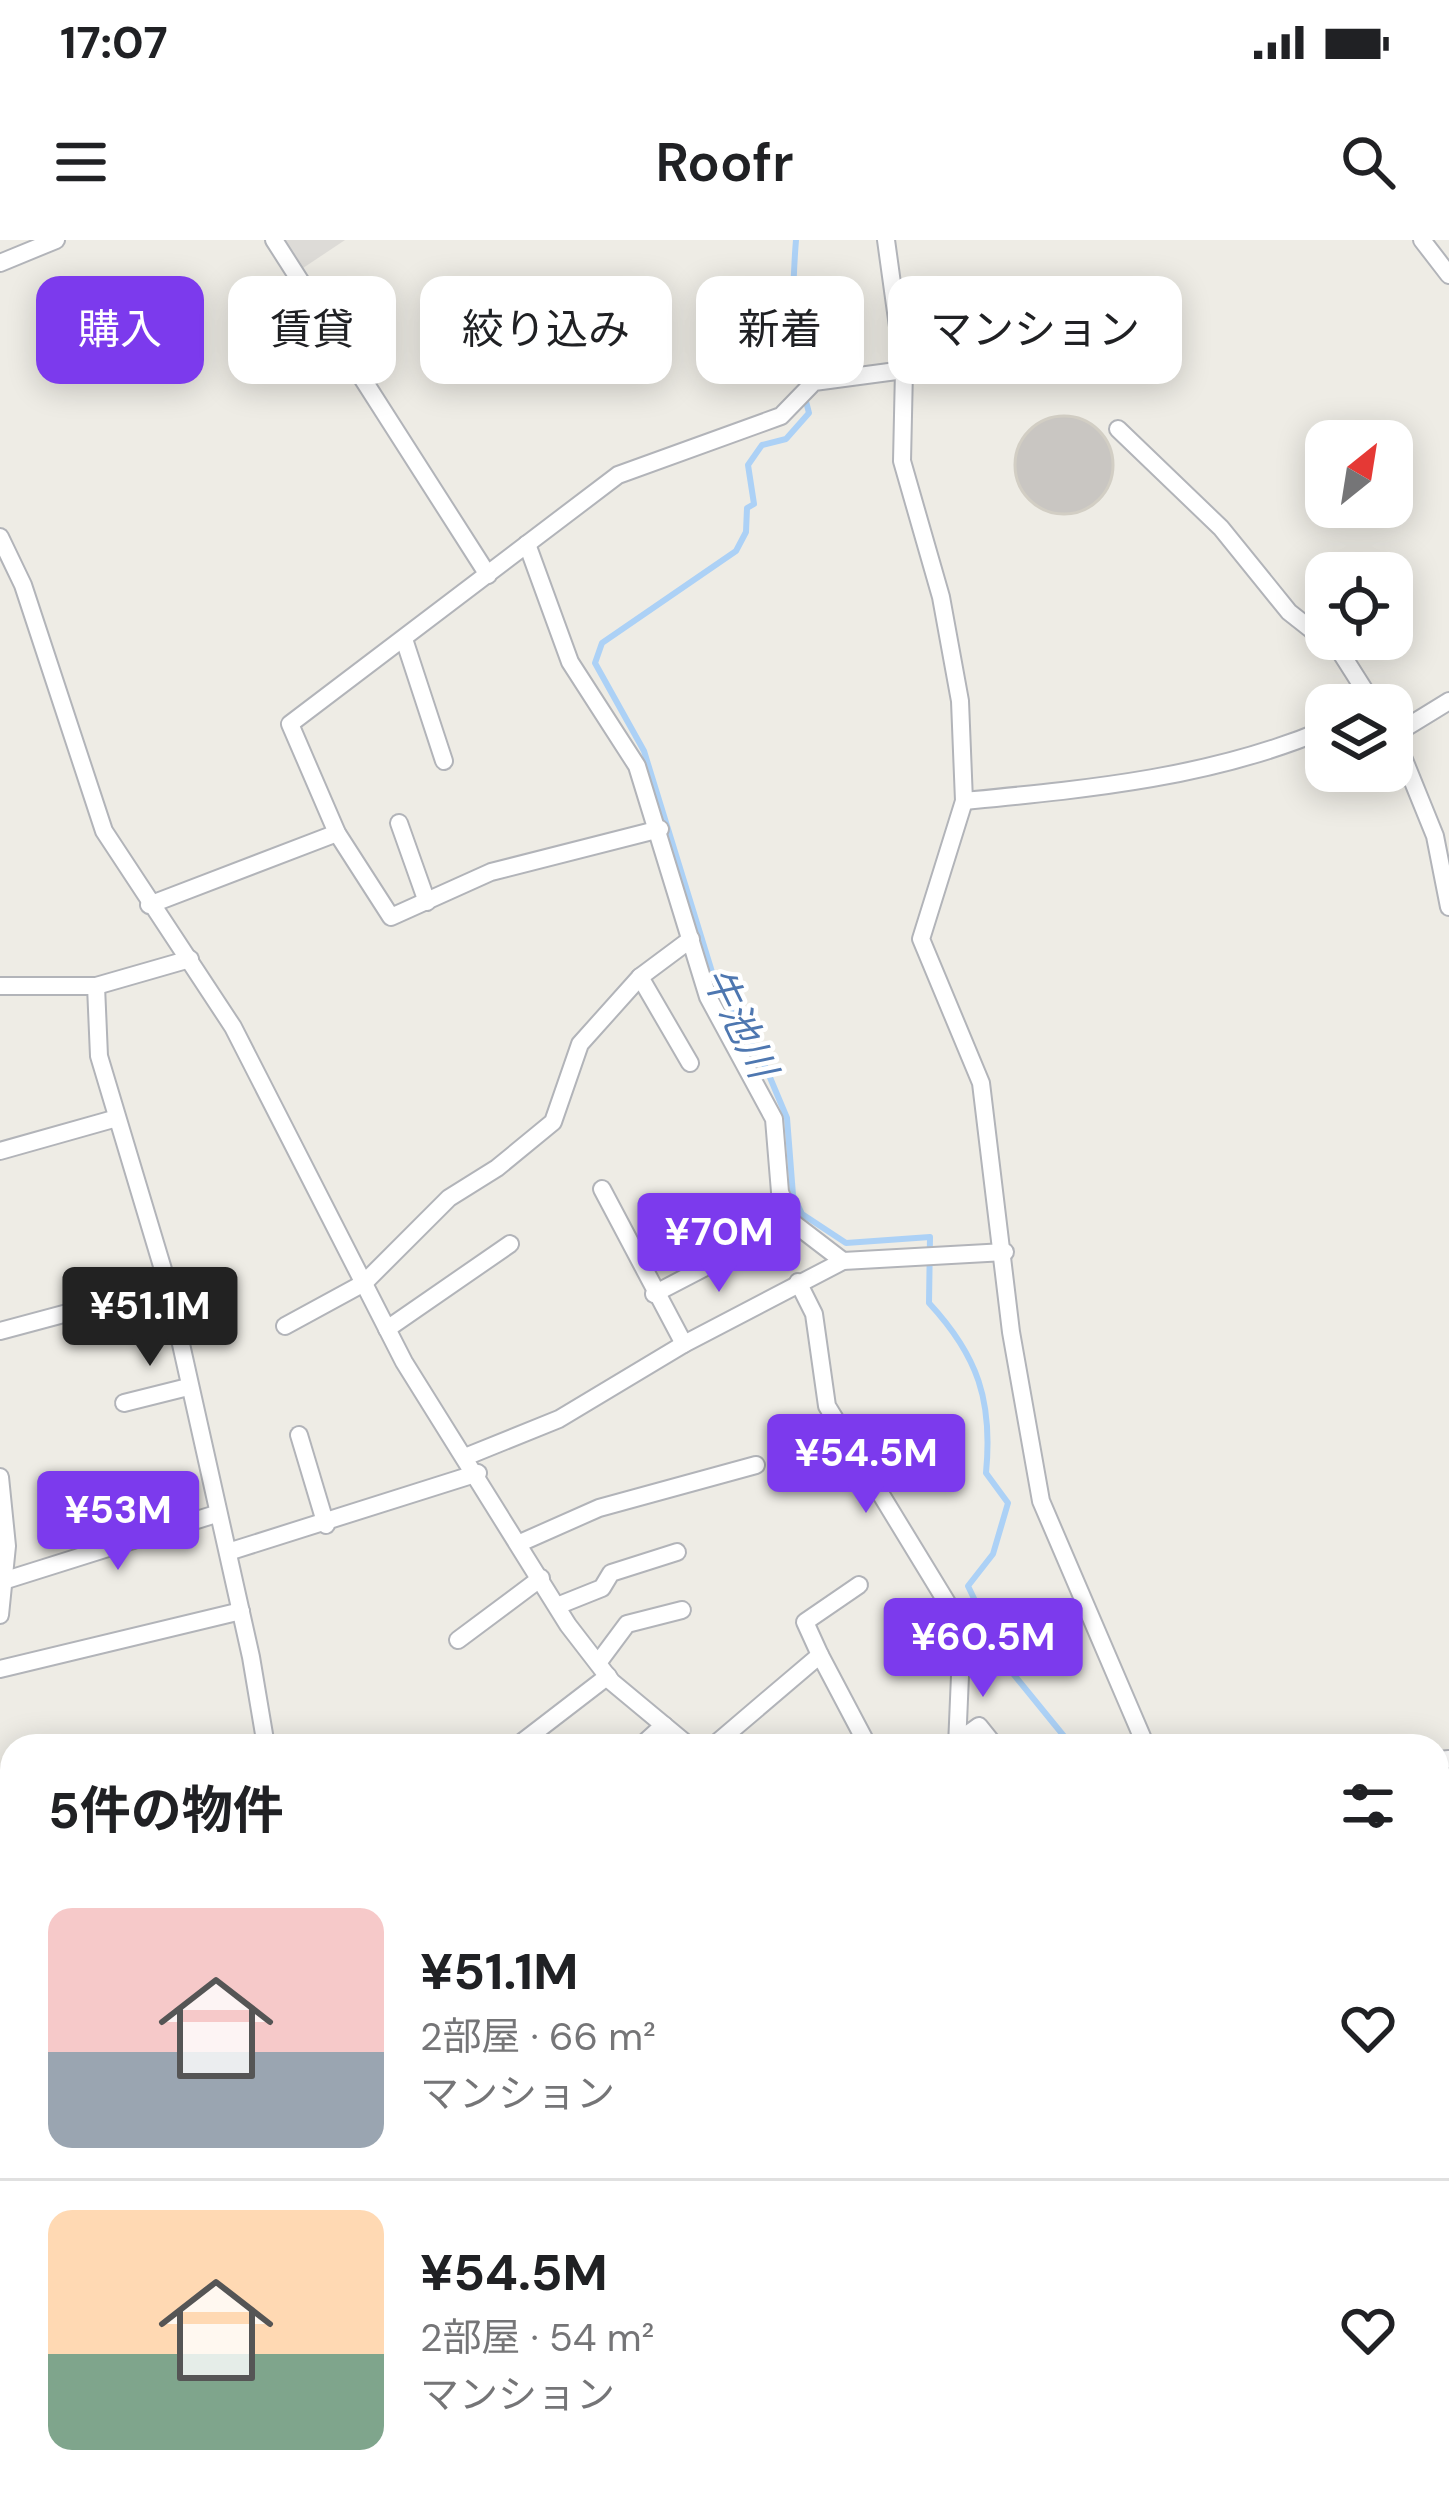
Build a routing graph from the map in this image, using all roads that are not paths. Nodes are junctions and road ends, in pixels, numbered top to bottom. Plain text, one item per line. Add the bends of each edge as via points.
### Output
1 (56, 240) edge
2 (274, 240) edge
3 (886, 240) edge
4 (1422, 240) edge
5 (0, 262) edge
6 (1449, 275) edge
7 (891, 276) edge
8 (888, 372) edge
9 (904, 384) edge
10 (1118, 429) dead end
11 (0, 537) edge
12 (527, 544) junction
13 (488, 575) junction
14 (404, 640) junction
15 (1361, 684) edge
16 (1449, 701) edge
17 (1413, 721) edge
18 (1305, 736) edge
19 (444, 761) dead end
20 (1413, 780) edge
21 (964, 801) junction
22 (399, 823) dead end
23 (660, 829) junction
24 (338, 833) junction
25 (427, 902) junction
26 (149, 905) junction
27 (1449, 907) edge
28 (692, 939) junction
29 (190, 959) junction
30 (640, 977) junction
31 (0, 986) edge
32 (96, 986) junction
33 (690, 1064) dead end
34 (117, 1118) junction
35 (0, 1151) edge
36 (602, 1189) dead end
37 (792, 1222) junction
38 (510, 1244) dead end
39 (1005, 1252) junction
40 (843, 1262) junction
41 (798, 1282) junction
42 (364, 1283) junction
43 (168, 1286) junction
44 (654, 1294) junction
45 (285, 1326) dead end
46 (387, 1329) junction
47 (0, 1330) edge
48 (684, 1344) junction
49 (188, 1387) junction
50 (124, 1403) dead end
51 (298, 1435) dead end
52 (465, 1456) junction
53 (756, 1465) dead end
54 (478, 1473) junction
55 (0, 1477) edge
56 (120, 1490) dead end
57 (216, 1514) junction
58 (326, 1525) junction
59 (133, 1540) junction
60 (520, 1543) junction
61 (4, 1547) edge
62 (228, 1552) junction
63 (677, 1552) dead end
64 (541, 1578) junction
65 (4, 1581) junction
66 (859, 1585) dead end
67 (557, 1606) junction
68 (682, 1610) dead end
69 (241, 1611) junction
70 (0, 1615) edge
71 (458, 1640) dead end
72 (820, 1655) junction
73 (0, 1669) edge
74 (603, 1670) junction
75 (664, 1725) junction
76 (264, 1734) edge
77 (531, 1734) edge
78 (654, 1734) edge
79 (675, 1734) edge
80 (727, 1734) edge
81 (862, 1734) edge
82 (958, 1734) edge
83 (1141, 1734) edge

1 - 5 street
2 - 13 street
3 - 7 street
4 - 6 street
8 - 12 street via 814,382 781,416 618,475
9 - 21 street via 902,461 953,659
10 - 15 street via 1221,527 1289,612 1341,653
11 - 26 street via 23,585 87,793
12 - 13 street
12 - 23 street via 557,634 624,738
13 - 14 street
14 - 19 street
14 - 24 street via 290,724
16 - 17 street
18 - 21 street via 1215,766 1114,786
20 - 27 street
21 - 39 street via 921,939 981,1083
22 - 25 street
23 - 25 street via 491,872
23 - 28 street
24 - 25 street via 391,917
24 - 26 street
26 - 29 street
28 - 30 street
28 - 37 street via 708,997 774,1119 780,1192
29 - 32 street
29 - 42 street
30 - 33 street
30 - 42 street via 580,1044 553,1122 448,1198
31 - 32 street
32 - 34 street via 96,1037
34 - 35 street
34 - 43 street
36 - 44 street
37 - 40 street
37 - 44 street
38 - 46 street
39 - 40 street
39 - 83 street via 1041,1501
40 - 41 street
41 - 48 street
41 - 82 street via 814,1315 827,1406 950,1606 962,1652
42 - 45 street
42 - 46 street
43 - 47 street
43 - 49 street
44 - 48 street
46 - 52 street
48 - 52 street via 559,1419
49 - 50 street
49 - 57 street
51 - 58 street
52 - 54 street
53 - 60 street via 599,1508
54 - 58 street
54 - 60 street
55 - 61 street
56 - 59 street
57 - 59 street
57 - 62 street
58 - 62 street
59 - 65 street
60 - 64 street
61 - 65 street
62 - 69 street
63 - 67 street via 610,1573 602,1588
64 - 67 street
64 - 71 street
65 - 70 street
66 - 72 street via 805,1622
67 - 74 street
68 - 74 street via 627,1624
69 - 73 street
69 - 76 street
72 - 80 street
72 - 81 street
74 - 75 street
74 - 77 street
75 - 78 street
75 - 79 street

